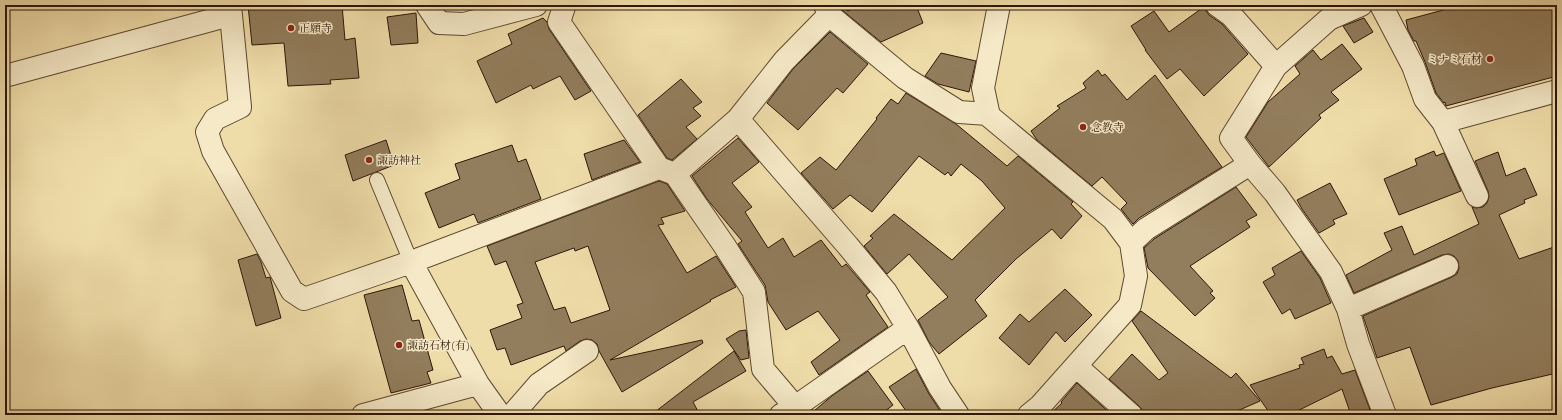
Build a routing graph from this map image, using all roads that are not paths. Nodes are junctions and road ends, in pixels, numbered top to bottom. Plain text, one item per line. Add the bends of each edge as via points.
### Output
1 (426, 5) edge
2 (536, 5) edge
3 (564, 5) edge
4 (999, 5) edge
5 (1217, 5) edge
6 (1361, 5) edge
7 (1381, 5) edge
8 (230, 10) edge
9 (827, 10) edge
10 (1276, 66) junction
11 (5, 76) edge
12 (1557, 91) edge
13 (988, 114) junction
14 (738, 119) junction
15 (1443, 122) junction
16 (1250, 164) junction
17 (667, 171) junction
18 (376, 180) dead end
19 (1477, 196) dead end
20 (1131, 243) junction
21 (411, 262) junction
22 (1448, 266) dead end
23 (1348, 309) junction
24 (908, 328) junction
25 (587, 351) dead end
26 (1076, 366) junction
27 (478, 384) junction
28 (793, 412) edge
29 (363, 415) edge
30 (500, 415) edge
31 (512, 415) edge
32 (958, 415) edge
33 (1029, 415) edge
34 (1131, 415) edge
35 (1385, 415) edge

1 - 2 street via 439,23 464,24
3 - 17 street via 559,22
4 - 13 street via 984,88
5 - 10 street via 1231,15
6 - 10 street via 1329,19
7 - 15 street via 1413,66 1425,99
8 - 11 street
8 - 21 street via 240,107 215,119 207,132 213,151 292,291 304,299
9 - 13 street via 905,78 959,112
9 - 14 street
10 - 16 street via 1231,138
12 - 15 street
13 - 20 street via 1114,219
14 - 17 street
14 - 24 street via 886,292
15 - 19 street
16 - 20 street via 1146,229
16 - 23 street via 1275,193 1331,272
17 - 21 street
17 - 28 street via 724,245 754,292 763,369
18 - 21 lane
20 - 26 street via 1136,276 1130,305
21 - 27 street
22 - 23 street
23 - 35 street via 1358,344
24 - 28 street
24 - 32 street via 940,388
25 - 31 street via 539,384
26 - 33 street
26 - 34 street
27 - 29 street
27 - 30 street

